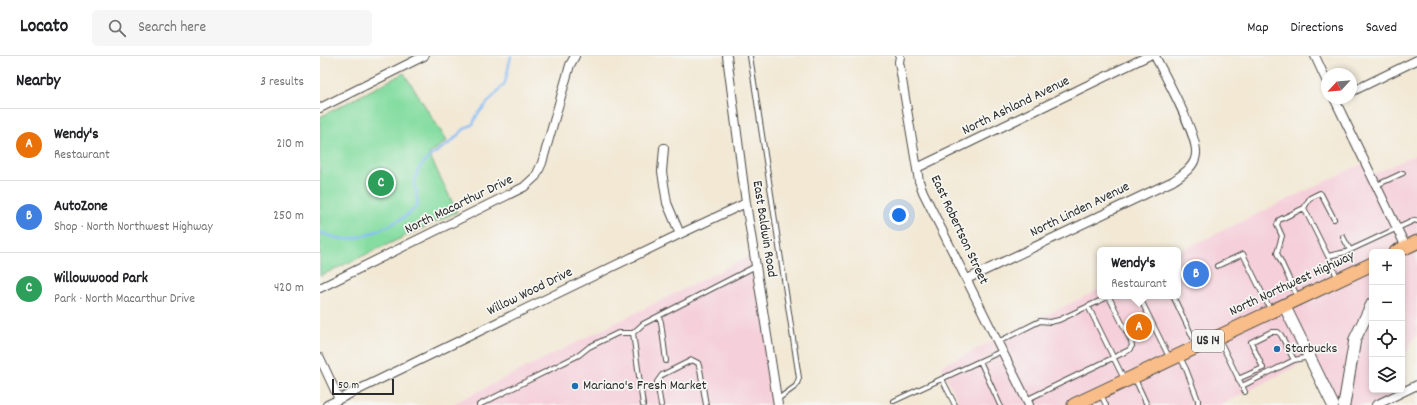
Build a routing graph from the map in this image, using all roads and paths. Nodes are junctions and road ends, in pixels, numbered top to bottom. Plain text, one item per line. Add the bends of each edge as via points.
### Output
1 (424, 56) edge
2 (575, 56) edge
3 (727, 56) edge
4 (750, 56) edge
5 (900, 56) edge
6 (1148, 56) edge
7 (1155, 56) edge
8 (1315, 56) edge
9 (1417, 60) edge
10 (1321, 69) edge
11 (1357, 89) edge
12 (1338, 104) edge
13 (320, 108) edge
14 (664, 148) dead end
15 (918, 168) junction
16 (1403, 173) dead end
17 (1377, 185) junction
18 (746, 203) junction
19 (1304, 208) junction
20 (1334, 219) dead end
21 (1417, 221) edge
22 (1397, 228) junction
23 (680, 234) junction
24 (1343, 237) dead end
25 (1405, 249) edge
26 (1350, 250) junction
27 (1328, 256) junction
28 (1369, 265) edge
29 (756, 266) junction
30 (1217, 266) dead end
31 (967, 279) junction
32 (1338, 280) junction
33 (320, 288) edge
34 (1298, 298) junction
35 (1103, 299) edge
36 (1111, 299) edge
37 (1141, 299) edge
38 (1174, 299) edge
39 (1284, 305) junction
40 (1088, 306) junction
41 (1369, 310) edge
42 (1271, 311) junction
43 (659, 317) junction
44 (633, 334) junction
45 (1218, 337) junction
46 (998, 342) junction
47 (1197, 347) junction
48 (1002, 351) junction
49 (1175, 357) junction
50 (1309, 357) junction
51 (320, 358) edge
52 (1114, 358) junction
53 (1294, 360) junction
54 (666, 361) dead end
55 (980, 361) junction
56 (942, 379) junction
57 (1130, 379) junction
58 (1238, 379) junction
59 (1417, 385) edge
60 (1242, 386) junction
61 (1245, 392) dead end
62 (1100, 393) junction
63 (339, 399) junction
64 (894, 401) dead end
65 (778, 402) edge
66 (1027, 402) edge
67 (1077, 404) edge
68 (327, 405) edge
69 (479, 405) edge
70 (643, 405) edge
71 (661, 405) edge
72 (706, 405) edge
73 (955, 405) edge
74 (1000, 405) edge
75 (1106, 405) edge
76 (1147, 405) edge
77 (1198, 405) edge
78 (1333, 405) edge
79 (1344, 405) edge
80 (1376, 405) edge

1 - 13 street
2 - 33 street, North Macarthur Drive via 570,65 542,163 536,176 528,184
3 - 18 street, East Baldwin Road
4 - 65 lane via 799,378 796,386
5 - 15 street, East Robertson Street
6 - 15 street, North Ashland Avenue
7 - 31 street, North Linden Avenue via 1195,141 1196,155 1191,166 1173,181
8 - 10 street
9 - 11 street
12 - 17 street
14 - 23 street via 662,172 667,203
15 - 31 street, East Robertson Street via 923,192
16 - 17 lane
17 - 22 street
18 - 23 street, Willow Wood Drive
18 - 29 street, East Baldwin Road
19 - 20 lane via 1310,198 1320,193
19 - 27 lane
19 - 34 lane via 1279,220 1277,225 1282,236 1276,253
21 - 22 lane
22 - 25 street
22 - 26 lane
23 - 63 street, Willow Wood Drive
24 - 26 lane
26 - 27 lane
27 - 32 lane
28 - 32 main road, North Northwest Highway / US 14
29 - 43 lane
29 - 65 street, East Baldwin Road
30 - 42 lane via 1243,254
31 - 46 street, East Robertson Street
32 - 34 main road, North Northwest Highway / US 14
34 - 39 main road, North Northwest Highway / US 14
35 - 40 lane
36 - 52 lane via 1132,346
37 - 49 lane
38 - 47 lane
39 - 42 main road, North Northwest Highway / US 14
39 - 50 street
40 - 46 lane via 1059,320 1040,321
40 - 52 lane
41 - 79 street via 1355,339
42 - 45 main road, North Northwest Highway / US 14
43 - 44 lane via 643,324
43 - 54 lane
44 - 69 lane via 618,334 589,347 579,355
44 - 70 lane
45 - 47 main road, North Northwest Highway / US 14
45 - 58 lane
46 - 48 street, East Robertson Street
47 - 49 main road, North Northwest Highway / US 14
48 - 55 lane
48 - 66 street, East Robertson Street
49 - 57 main road, North Northwest Highway / US 14
49 - 77 lane via 1186,369
50 - 53 lane
50 - 78 street
51 - 63 street
52 - 57 lane
52 - 66 lane
53 - 58 lane via 1278,332 1271,332 1251,342 1263,368
53 - 60 lane
55 - 56 lane
55 - 74 lane
56 - 64 lane
56 - 73 lane
57 - 62 main road, North Northwest Highway / US 14
57 - 76 lane
58 - 60 lane
59 - 80 street
60 - 61 lane
62 - 67 main road, North Northwest Highway / US 14
62 - 75 lane
63 - 68 street, Willow Wood Drive
71 - 72 lane via 657,382 662,375 692,360 698,363 700,368

